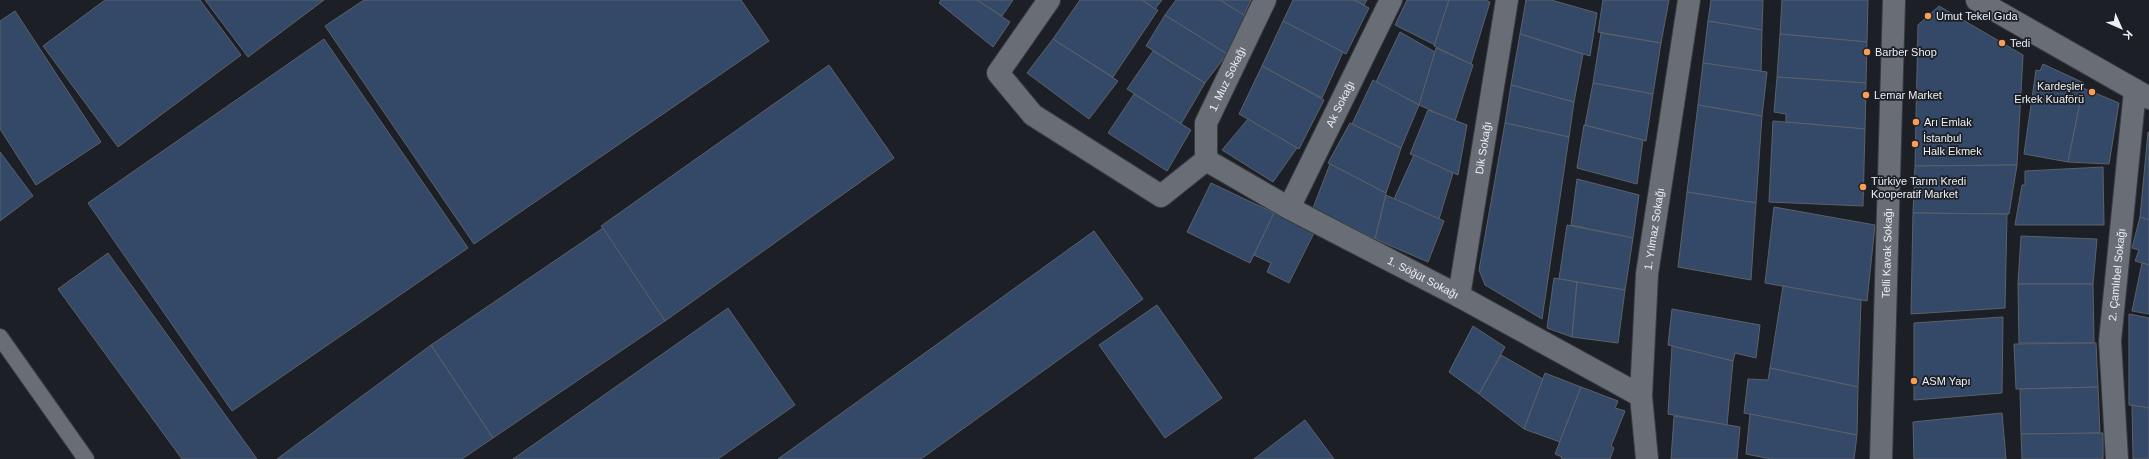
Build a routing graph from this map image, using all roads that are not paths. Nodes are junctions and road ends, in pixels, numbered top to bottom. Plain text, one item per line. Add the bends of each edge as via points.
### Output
1 (1049, 0) edge
2 (1265, 0) edge
3 (1392, 0) edge
4 (1507, 0) edge
5 (1690, 0) edge
6 (1894, 0) edge
7 (1977, 0) edge
8 (2142, 94) edge
9 (1206, 160) junction
10 (1289, 208) junction
11 (1459, 296) junction
12 (0, 337) edge
13 (1641, 396) junction
14 (86, 459) edge
15 (1647, 459) edge
16 (1881, 459) edge
17 (2117, 459) edge

1 - 9 street via 998,73 1033,114 1161,196
2 - 9 street, 1. Muz Sokağı via 1206,123
3 - 10 street, Ak Sokağı
4 - 11 street, Dik Sokağı
5 - 13 street, 1. Yılmaz Sokağı via 1647,274
6 - 16 street, Telli Kavak Sokağı
7 - 8 street
8 - 17 street, 2. Çamlıbel Sokağı via 2110,342
9 - 10 street, 1. Söğüt Sokağı
10 - 11 street, 1. Söğüt Sokağı
11 - 13 street, 1. Söğüt Sokağı
12 - 14 lane
13 - 15 street, 1. Yılmaz Sokağı

